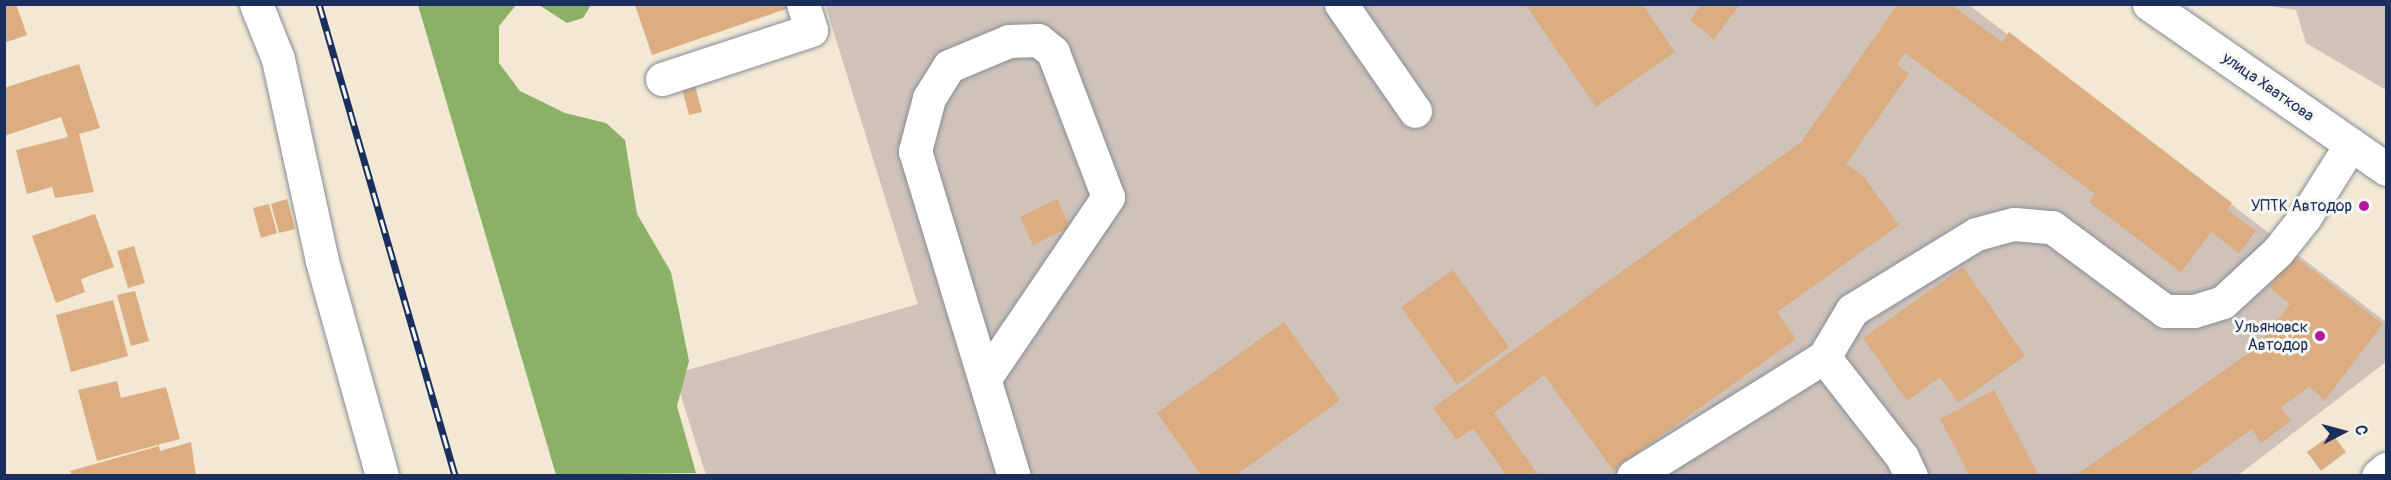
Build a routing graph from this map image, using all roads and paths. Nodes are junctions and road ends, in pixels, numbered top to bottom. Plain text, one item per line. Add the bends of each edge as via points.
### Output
1 (255, 4) edge
2 (803, 4) edge
3 (1341, 4) edge
4 (2149, 4) edge
5 (662, 79) dead end
6 (1415, 111) dead end
7 (2352, 144) junction
8 (2386, 169) edge
9 (1824, 357) junction
10 (985, 378) junction
11 (2386, 469) edge
12 (382, 476) edge
13 (1014, 476) edge
14 (1633, 476) edge
15 (1911, 476) edge
16 (2378, 476) edge

1 - 12 main road via 278,59 322,261
2 - 5 main road via 811,30
3 - 6 main road
4 - 7 main road, улица Хваткова
7 - 8 main road, улица Хваткова
7 - 9 main road via 2306,217 2278,251 2223,302 2194,311 2165,310 2052,227 2014,224 1976,234 1852,310
9 - 14 main road
9 - 15 main road via 1902,458
10 - 10 main road via 1108,197 1053,52 1038,40 1009,41 949,66 929,98 915,152
10 - 13 main road
11 - 16 main road

